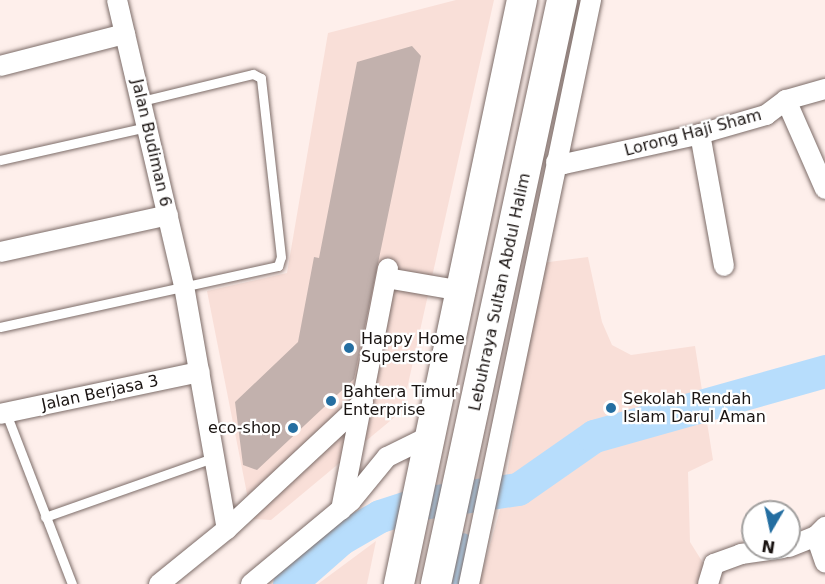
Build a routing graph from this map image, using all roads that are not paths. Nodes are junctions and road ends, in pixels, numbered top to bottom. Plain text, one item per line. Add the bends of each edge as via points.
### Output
1 (117, 0) edge
2 (522, 0) edge
3 (562, 0) edge
4 (591, 0) edge
5 (125, 33) junction
6 (0, 66) edge
7 (825, 89) edge
8 (786, 100) junction
9 (141, 101) junction
10 (147, 127) junction
11 (699, 134) junction
12 (0, 160) edge
13 (556, 162) junction
14 (825, 189) edge
15 (168, 215) junction
16 (0, 252) edge
17 (724, 266) dead end
18 (184, 285) junction
19 (462, 291) junction
20 (0, 327) edge
21 (200, 372) junction
22 (363, 402) junction
23 (3, 413) edge
24 (431, 444) junction
25 (215, 458) junction
26 (341, 510) junction
27 (45, 517) junction
28 (227, 529) junction
29 (820, 532) edge
30 (801, 541) edge
31 (741, 558) edge
32 (825, 562) edge
33 (401, 574) edge
34 (437, 578) edge
35 (72, 584) edge
36 (159, 584) edge
37 (251, 584) edge
38 (469, 584) edge
39 (708, 584) edge

1 - 5 street, Jalan Budiman 6
2 - 19 main road
3 - 34 main road, Lebuhraya Sultan Abdul Halim
4 - 13 street
5 - 6 street
5 - 9 street, Jalan Budiman 6
7 - 8 street, Lorong Haji Sham
8 - 11 street, Lorong Haji Sham via 766,115
8 - 14 street
9 - 10 street, Jalan Budiman 6
9 - 18 lane via 253,74 261,78 264,86 281,257 278,266
10 - 12 lane
10 - 15 street, Jalan Budiman 6
11 - 13 street, Lorong Haji Sham via 564,164
11 - 17 street
13 - 38 street
15 - 16 street
15 - 18 street, Jalan Budiman 6
18 - 20 lane
18 - 21 street, Jalan Budiman 6
19 - 22 street via 387,274
19 - 24 main road
21 - 23 street, Jalan Berjasa 3
21 - 25 street, Jalan Budiman 6
22 - 26 street
22 - 28 street
23 - 27 lane
24 - 26 street via 387,457
24 - 33 main road
25 - 27 lane
25 - 28 street, Jalan Budiman 6
26 - 37 street
27 - 35 lane
28 - 36 street
29 - 30 street
29 - 32 street
31 - 39 street via 714,564

